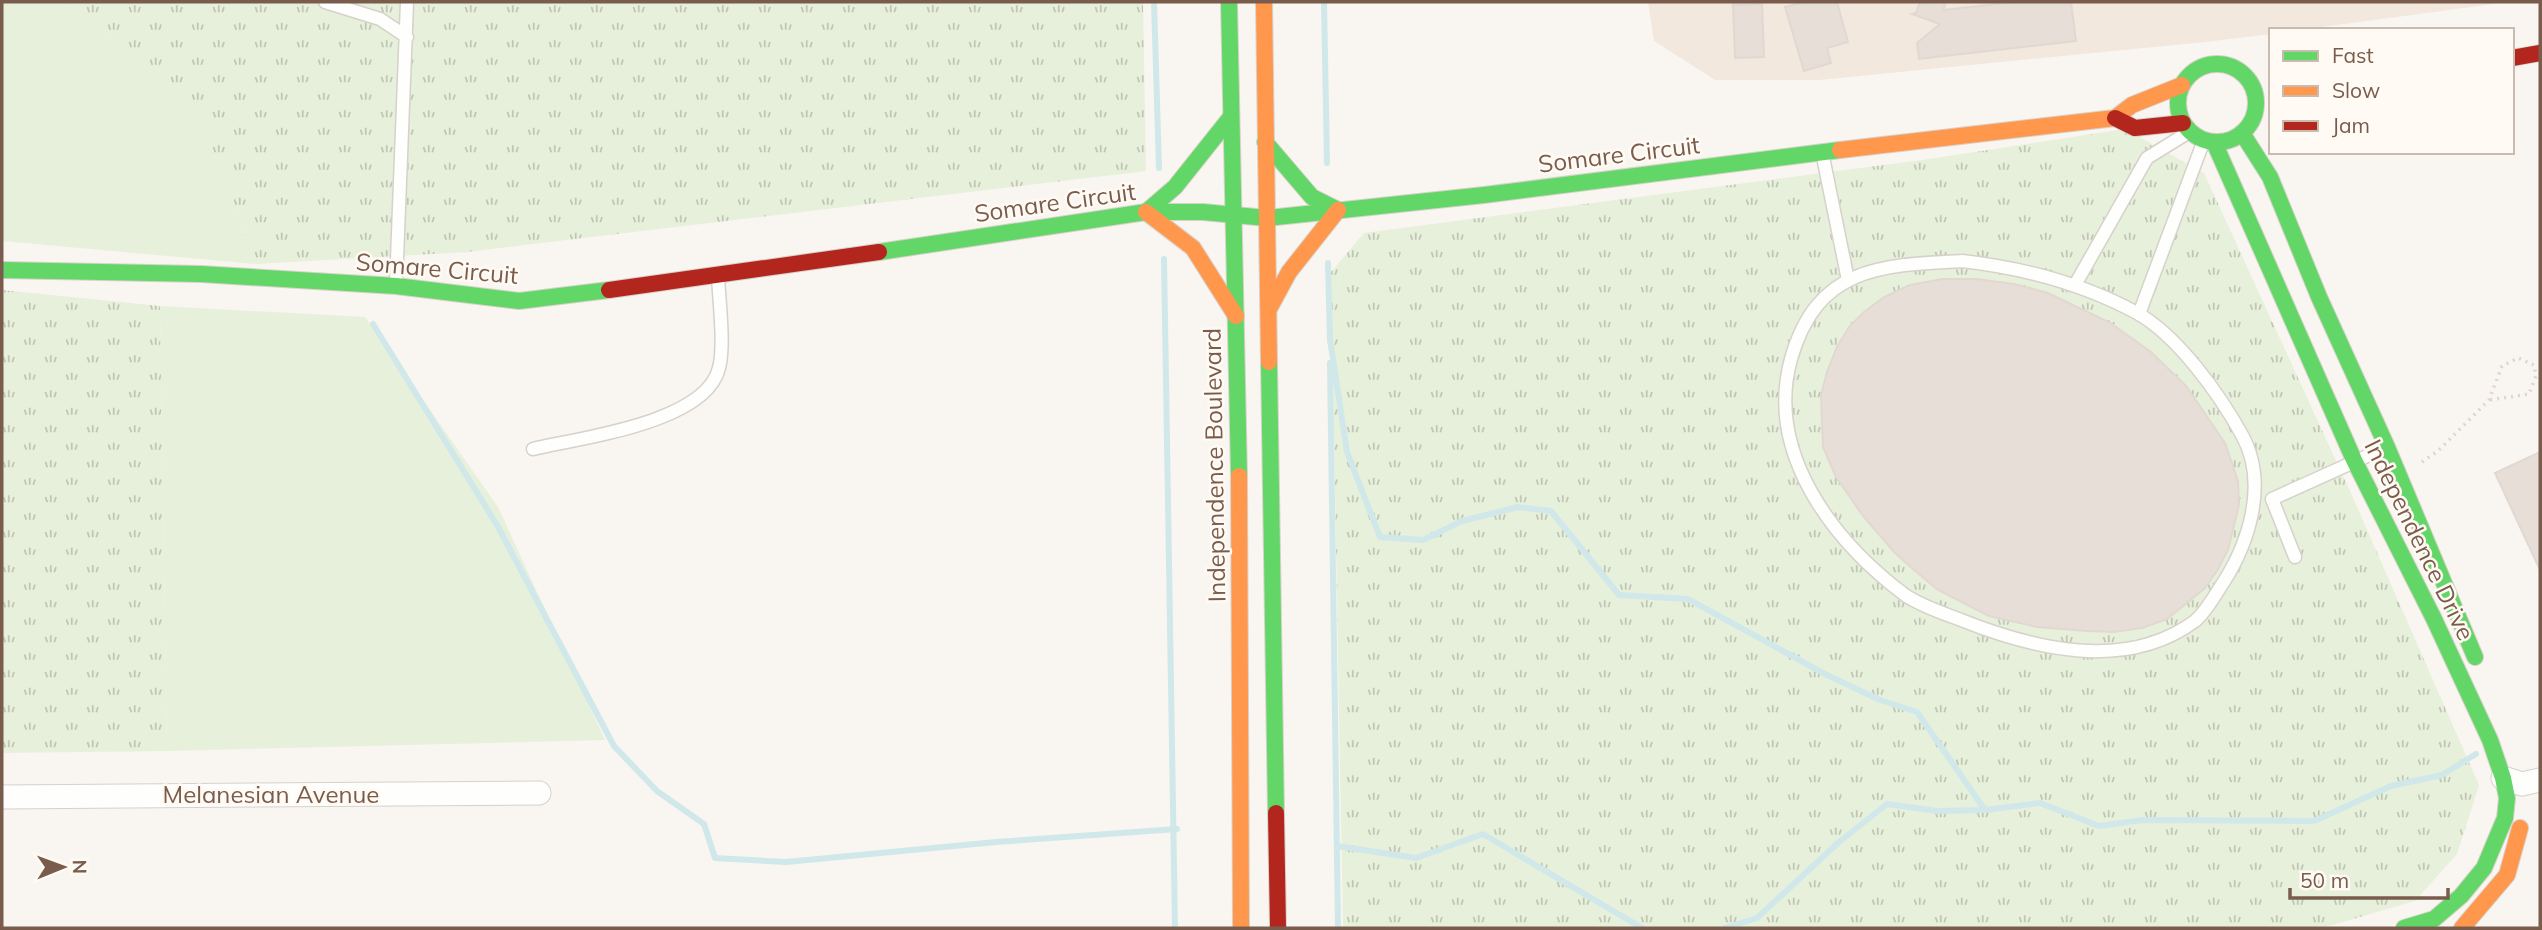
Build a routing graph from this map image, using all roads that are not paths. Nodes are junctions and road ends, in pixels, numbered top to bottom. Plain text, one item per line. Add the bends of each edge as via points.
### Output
1 (325, 2) edge
2 (407, 2) edge
3 (1229, 2) edge
4 (1264, 2) edge
5 (407, 37) junction
6 (2540, 53) edge
7 (2514, 58) edge
8 (2243, 74) junction
9 (2261, 77) dead end
10 (2182, 85) junction
11 (2269, 109) edge
12 (2254, 114) junction
13 (1230, 118) junction
14 (2115, 118) junction
15 (2186, 127) junction
16 (2242, 133) junction
17 (2209, 141) junction
18 (1265, 142) junction
19 (1822, 152) junction
20 (1338, 210) junction
21 (1146, 212) junction
22 (1234, 216) junction
23 (1267, 218) junction
24 (2, 270) edge
25 (718, 276) junction
26 (1848, 280) junction
27 (2075, 285) junction
28 (396, 286) junction
29 (1268, 312) junction
30 (2139, 314) junction
31 (1236, 316) junction
32 (2387, 447) junction
33 (533, 449) dead end
34 (2354, 460) junction
35 (2272, 499) junction
36 (2253, 500) junction
37 (2295, 557) dead end
38 (2483, 676) dead end
39 (2522, 777) edge
40 (539, 793) dead end
41 (2, 797) edge
42 (1241, 928) edge
43 (1278, 928) edge
44 (2404, 928) edge
45 (2462, 928) edge

1 - 5 lane via 380,19
2 - 5 lane
3 - 13 street, Independence Boulevard
4 - 18 street
5 - 28 lane
6 - 7 street
8 - 9 street
8 - 10 street via 2215,64 2196,70
8 - 12 street via 2254,93
10 - 14 street, Somare Circuit via 2132,105
10 - 15 street via 2178,104
11 - 12 street
12 - 16 street
13 - 21 street via 1175,187
13 - 22 street, Independence Boulevard
14 - 15 street, Somare Circuit via 2135,128
14 - 19 street, Somare Circuit
15 - 17 street
15 - 27 lane via 2147,158
16 - 17 street
16 - 32 street, Independence Drive via 2270,177
17 - 30 lane
17 - 34 street, Independence Drive
18 - 20 street via 1312,197
18 - 23 street
19 - 20 street, Somare Circuit
19 - 26 lane
20 - 23 street, Somare Circuit
20 - 29 street via 1289,272
21 - 22 street, Somare Circuit
21 - 25 street, Somare Circuit
21 - 31 street via 1194,248
22 - 23 street, Somare Circuit
22 - 31 street, Independence Boulevard
23 - 29 street
24 - 28 street, Somare Circuit via 201,274
25 - 28 street, Somare Circuit via 519,301
25 - 33 lane via 719,369 690,404 646,423
26 - 27 lane via 1906,264 1962,261 2025,270
26 - 36 lane via 1812,310 1796,341 1786,377 1787,431 1797,466 1822,509 1857,552 1908,597 1989,631 2040,646 2108,651 2153,644 2197,619 2213,598 2251,525
27 - 30 lane
29 - 43 street
30 - 36 lane via 2168,338 2227,407 2246,442 2255,478
31 - 42 street, Independence Boulevard
32 - 34 lane
32 - 38 street, Independence Drive
34 - 35 lane
34 - 39 street, Independence Drive via 2490,740
35 - 36 lane
35 - 37 lane
39 - 44 street, Independence Drive via 2507,798 2505,818 2484,868 2434,919
39 - 45 street, Independence Drive via 2520,829 2507,875
40 - 41 street, Melanesian Avenue

